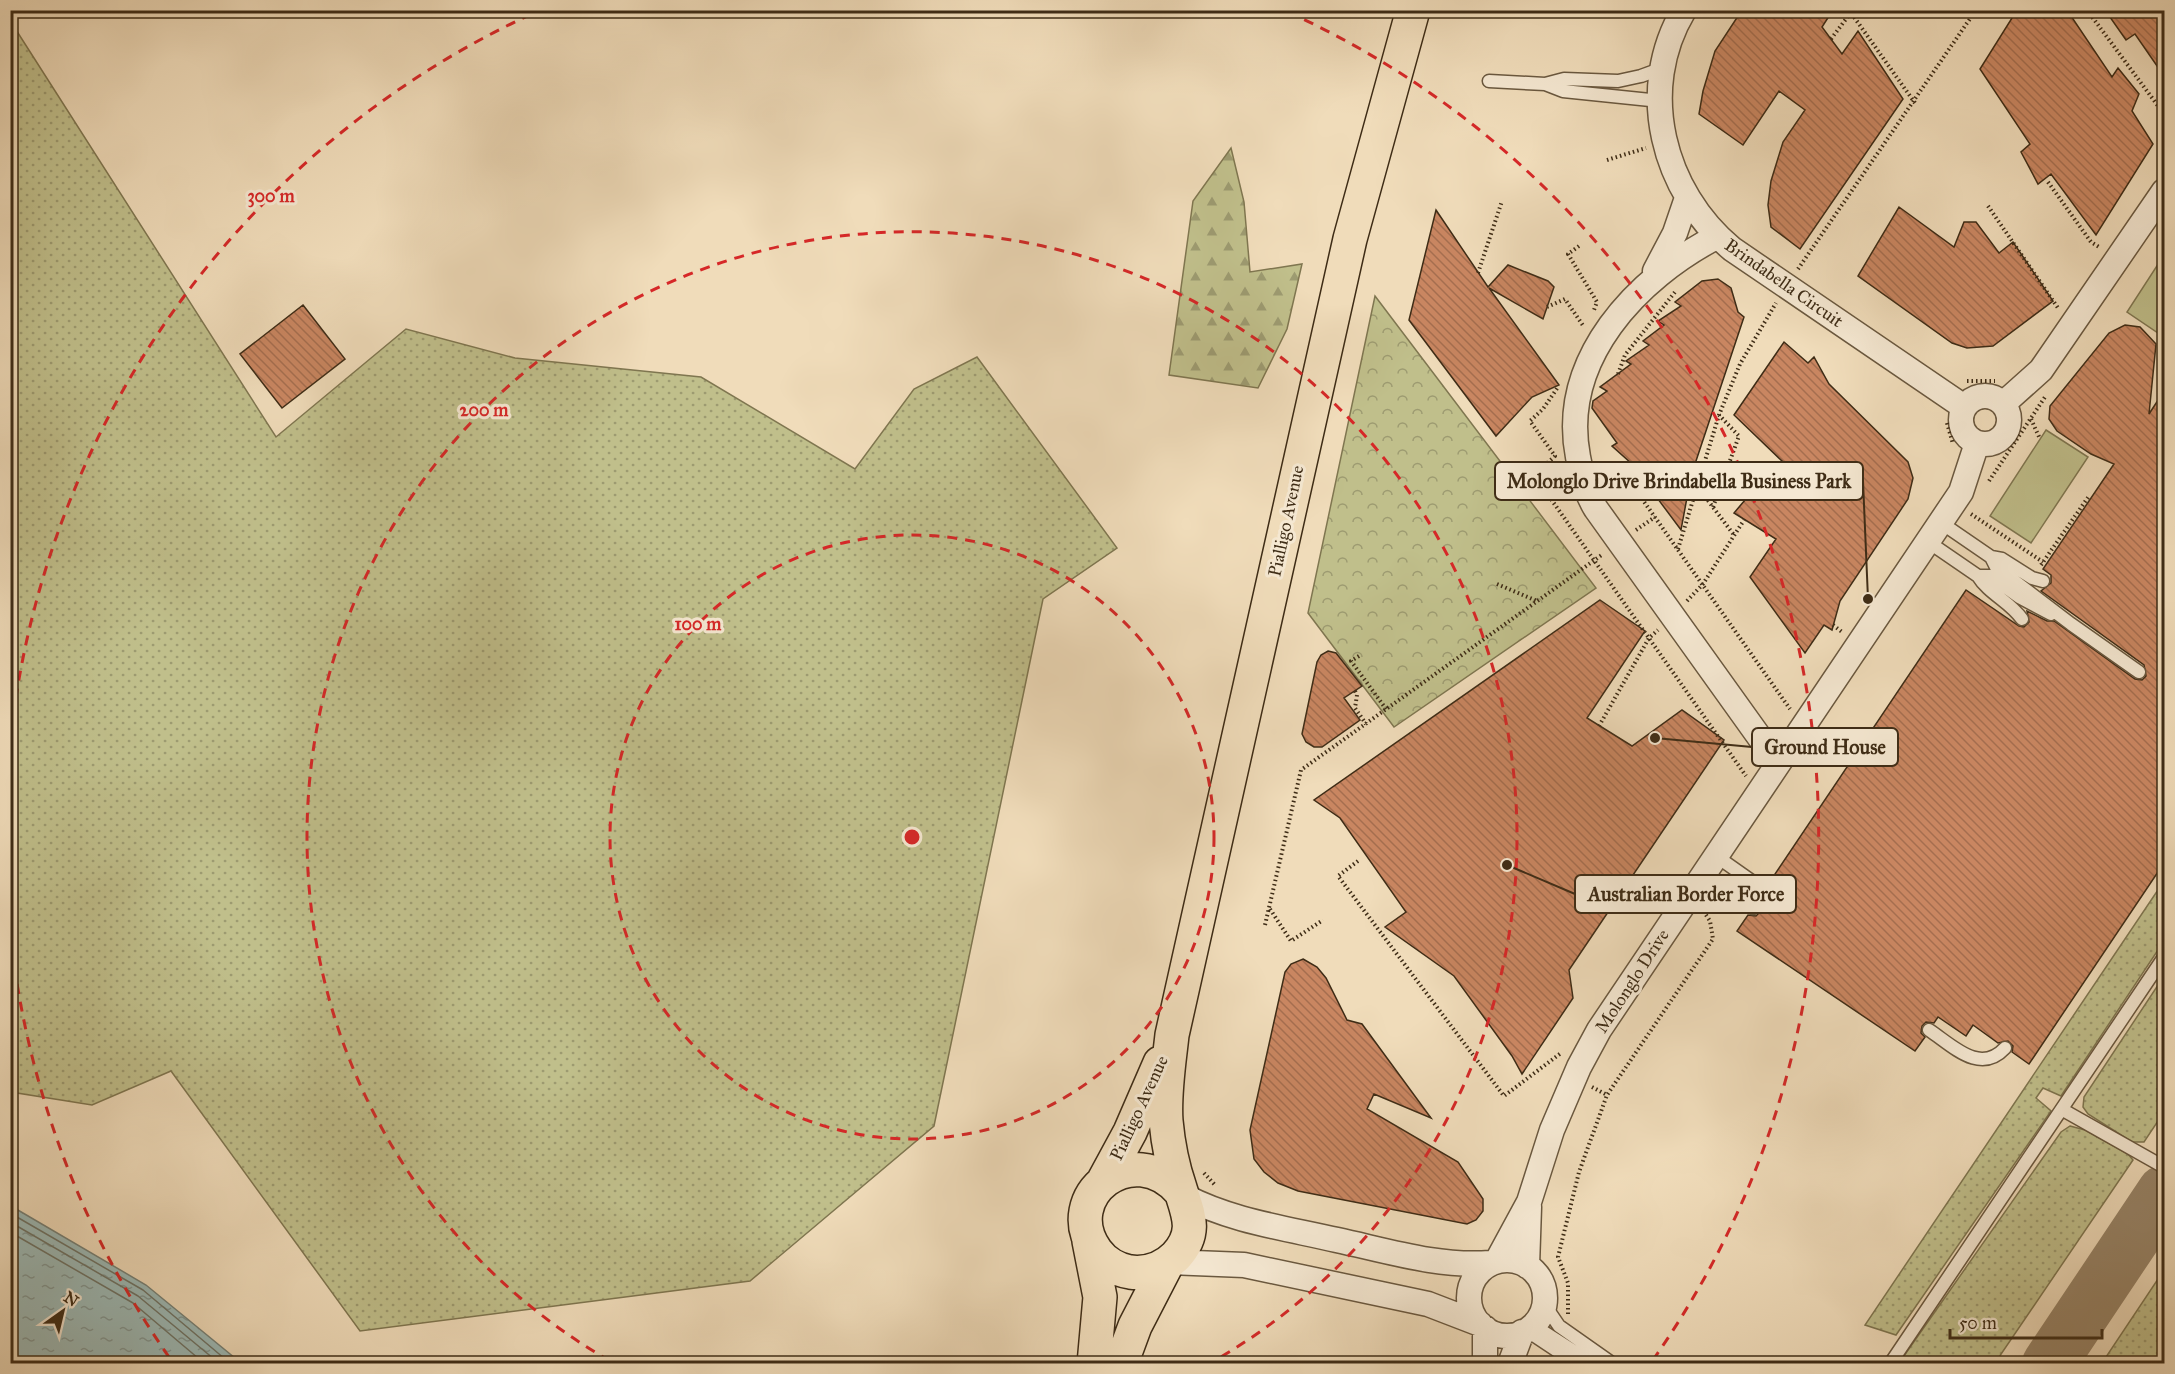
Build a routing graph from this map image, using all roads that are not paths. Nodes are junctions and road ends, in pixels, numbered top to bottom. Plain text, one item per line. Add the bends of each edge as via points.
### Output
1 (1413, 10) edge
2 (1684, 10) edge
3 (1663, 68) junction
4 (1490, 81) dead end
5 (1545, 84) junction
6 (1660, 101) junction
7 (2164, 191) edge
8 (1687, 198) junction
9 (1718, 236) junction
10 (1647, 284) junction
11 (2001, 392) junction
12 (1964, 407) junction
13 (1977, 443) junction
14 (1934, 532) junction
15 (1990, 557) junction
16 (1978, 576) junction
17 (2038, 579) road end
18 (2022, 619) dead end
19 (2071, 624) junction
20 (2139, 672) dead end
21 (1783, 756) junction
22 (1710, 865) junction
23 (1780, 901) dead end
24 (1753, 908) dead end
25 (2164, 957) edge
26 (1929, 1030) dead end
27 (1172, 1035) junction
28 (2006, 1048) dead end
29 (2063, 1110) junction
30 (2164, 1167) edge
31 (1104, 1180) junction
32 (1182, 1193) junction
33 (1529, 1202) junction
34 (1089, 1239) junction
35 (1494, 1262) junction
36 (1168, 1263) junction
37 (1527, 1266) junction
38 (1544, 1304) junction
39 (1482, 1326) junction
40 (1527, 1329) junction
41 (1094, 1364) edge
42 (1121, 1364) edge
43 (1485, 1364) edge
44 (1510, 1364) edge
45 (1577, 1364) edge
46 (1594, 1364) edge
47 (1613, 1364) edge
48 (1890, 1364) edge

1 - 27 main road, Pialligo Avenue via 1345,261
2 - 3 street, Brindabella Circuit
3 - 5 lane via 1626,80 1564,79
3 - 6 street, Brindabella Circuit
4 - 5 lane
5 - 6 lane via 1563,91
6 - 8 street, Brindabella Circuit via 1668,156
7 - 11 street via 2041,370
8 - 9 street, Brindabella Circuit
8 - 10 street via 1672,240
9 - 10 street via 1673,262
9 - 12 street, Brindabella Circuit
10 - 21 street via 1608,330 1591,356 1580,384 1574,420 1579,461 1590,498 1620,542 1760,738
11 - 12 street via 1977,397
11 - 13 street via 2009,421 2003,437 1995,443
12 - 13 street via 1960,416 1962,430
13 - 14 street, Molonglo Drive via 1960,492
14 - 15 lane
14 - 16 lane
14 - 21 street, Molonglo Drive
15 - 17 lane via 2002,559
15 - 19 lane via 1996,567
16 - 18 lane via 2013,606
16 - 19 lane via 1990,576 2019,597
19 - 20 lane
21 - 22 street, Molonglo Drive
22 - 23 lane
22 - 24 lane
22 - 33 street, Molonglo Drive via 1599,1030 1579,1067 1546,1145
25 - 29 lane
26 - 28 lane via 1976,1060 1994,1058
27 - 31 main road, Pialligo Avenue via 1130,1132
27 - 32 main road, Pialligo Avenue via 1166,1115
29 - 30 lane
29 - 48 lane
31 - 32 main road via 1123,1170 1144,1169 1165,1176
31 - 34 main road via 1087,1207
32 - 35 street via 1225,1215 1423,1259 1469,1265
32 - 36 main road via 1190,1227 1183,1246
33 - 35 street, Molonglo Drive
33 - 37 street, Molonglo Drive
34 - 36 main road via 1098,1255 1122,1270 1140,1272
34 - 41 main road via 1100,1297
35 - 37 street via 1507,1260
35 - 39 street via 1480,1270 1469,1291 1469,1303
36 - 39 street via 1244,1265 1428,1304
36 - 42 main road via 1135,1326
37 - 38 street via 1541,1282
38 - 40 street
38 - 47 lane via 1563,1329
39 - 40 street via 1499,1335
39 - 43 street
40 - 44 street
40 - 45 lane
40 - 46 lane

